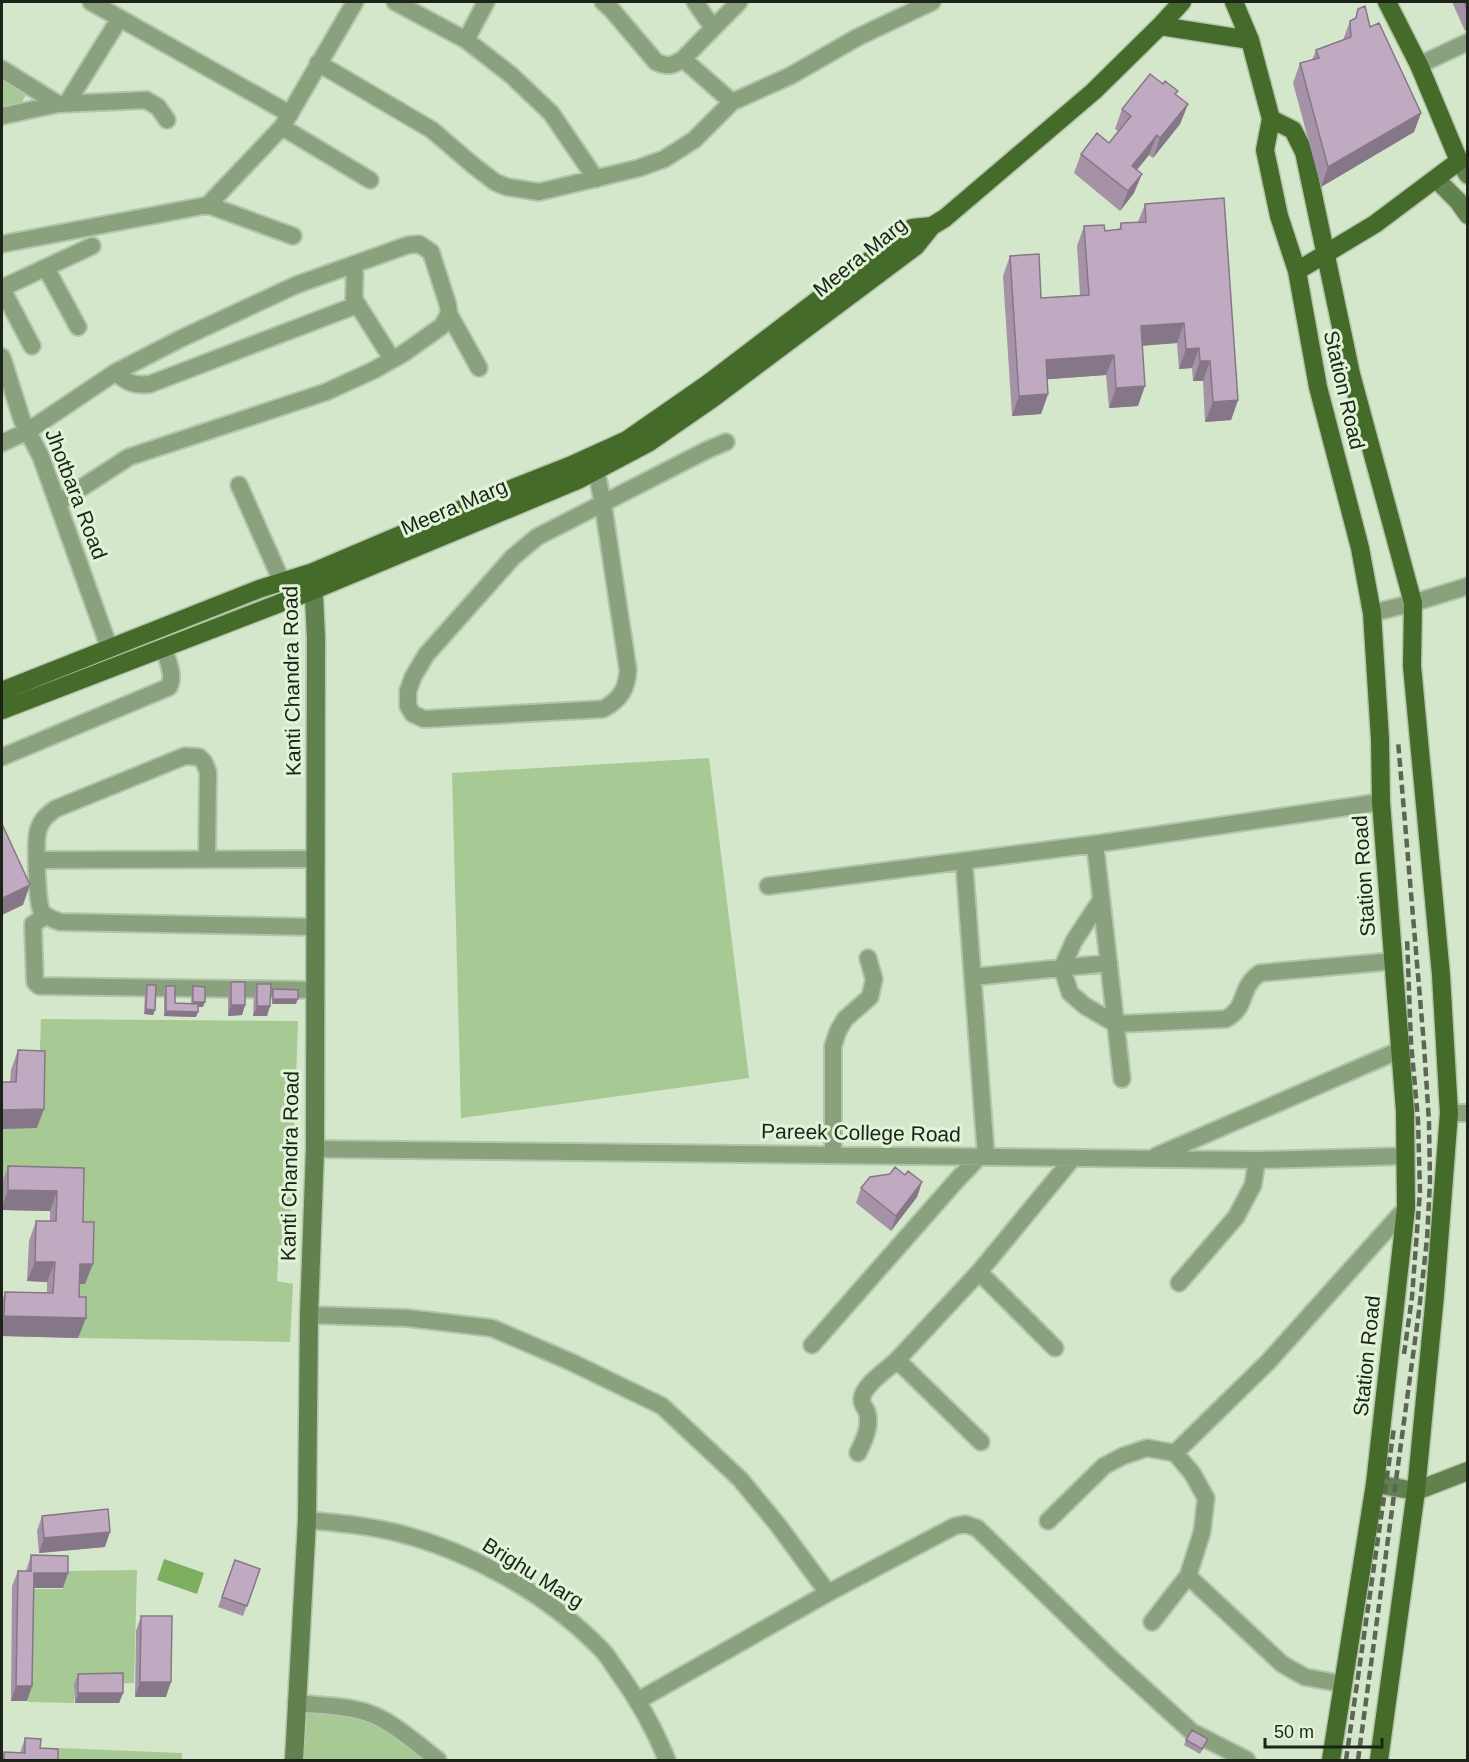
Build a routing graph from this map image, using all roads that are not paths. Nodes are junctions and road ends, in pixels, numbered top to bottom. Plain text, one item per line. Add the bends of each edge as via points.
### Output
1 (91, 2) edge
2 (355, 2) edge
3 (395, 2) edge
4 (486, 2) edge
5 (603, 2) edge
6 (695, 2) edge
7 (739, 2) edge
8 (932, 2) edge
9 (1182, 2) edge
10 (1234, 2) edge
11 (1387, 2) edge
12 (120, 18) junction
13 (1160, 26) junction
14 (713, 28) junction
15 (466, 40) junction
16 (1250, 40) junction
17 (1467, 42) edge
18 (683, 59) junction
19 (318, 63) junction
20 (1419, 65) junction
21 (2, 69) edge
22 (732, 102) junction
23 (63, 104) junction
24 (2, 116) edge
25 (1271, 119) junction
26 (167, 120) dead end
27 (286, 120) junction
28 (1465, 165) edge
29 (596, 179) junction
30 (1436, 179) junction
31 (370, 180) dead end
32 (208, 206) junction
33 (1467, 215) edge
34 (932, 226) junction
35 (293, 236) dead end
36 (2, 244) edge
37 (92, 246) dead end
38 (1327, 253) junction
39 (355, 265) junction
40 (46, 268) junction
41 (1298, 271) junction
42 (2, 289) edge
43 (357, 305) junction
44 (448, 314) junction
45 (78, 327) dead end
46 (32, 346) dead end
47 (2, 357) edge
48 (392, 359) junction
49 (479, 368) dead end
50 (116, 372) junction
51 (28, 430) junction
52 (726, 442) dead end
53 (2, 443) edge
54 (596, 470) junction
55 (239, 484) dead end
56 (58, 503) junction
57 (603, 504) junction
58 (313, 581) junction
59 (282, 582) junction
60 (1467, 586) edge
61 (1413, 603) junction
62 (1372, 613) junction
63 (109, 647) junction
64 (162, 647) junction
65 (2, 691) edge
66 (2, 710) edge
67 (2, 757) edge
68 (1381, 802) junction
69 (1095, 844) junction
70 (207, 858) junction
71 (315, 859) junction
72 (37, 860) junction
73 (964, 861) junction
74 (768, 886) dead end
75 (1101, 900) junction
76 (46, 916) junction
77 (314, 927) junction
78 (868, 958) dead end
79 (1394, 961) junction
80 (1109, 963) junction
81 (1062, 968) junction
82 (973, 976) junction
83 (315, 990) junction
84 (1116, 1024) junction
85 (1400, 1050) junction
86 (1122, 1079) dead end
87 (1449, 1113) junction
88 (1467, 1113) edge
89 (315, 1149) junction
90 (833, 1155) junction
91 (982, 1156) junction
92 (1406, 1156) junction
93 (1073, 1158) junction
94 (1150, 1158) junction
95 (1257, 1160) junction
96 (1406, 1208) junction
97 (979, 1272) junction
98 (1179, 1283) dead end
99 (309, 1315) junction
100 (812, 1345) dead end
101 (1055, 1348) dead end
102 (897, 1360) junction
103 (981, 1442) dead end
104 (858, 1453) dead end
105 (1175, 1453) junction
106 (1467, 1471) edge
107 (1375, 1484) junction
108 (1416, 1491) junction
109 (307, 1520) junction
110 (1048, 1521) dead end
111 (1188, 1576) junction
112 (828, 1593) junction
113 (1152, 1622) dead end
114 (1343, 1684) junction
115 (639, 1700) junction
116 (296, 1703) junction
117 (294, 1761) edge
118 (438, 1761) edge
119 (667, 1761) edge
120 (1247, 1761) edge
121 (1331, 1761) edge
122 (1379, 1761) edge

1 - 12 street
2 - 19 street
3 - 15 street
4 - 15 street
5 - 18 street via 656,62 672,66
6 - 14 street
7 - 14 street
8 - 22 street
9 - 13 main road
10 - 16 main road, Station Road
11 - 20 main road
12 - 23 street
12 - 27 street
13 - 16 main road
13 - 34 main road via 1094,91
14 - 18 street
15 - 29 street via 551,113
16 - 25 main road, Station Road
17 - 20 street
18 - 22 street
19 - 27 street
19 - 29 street via 432,130 495,182 539,192
20 - 28 main road
21 - 23 street
22 - 29 street via 694,140 664,159
23 - 24 street
23 - 26 street via 146,100 158,107
25 - 38 main road via 1293,130 1304,152
25 - 41 main road, Station Road via 1265,150 1279,216
27 - 31 street
27 - 32 street
28 - 30 main road
30 - 33 street
30 - 38 main road
32 - 35 street
32 - 36 street
34 - 54 main road, Meera Marg via 916,246 713,398 648,443
34 - 58 main road, Meera Marg via 912,228 709,383 627,440 476,502
37 - 40 street
38 - 41 main road
38 - 61 main road via 1351,374
39 - 43 street
39 - 44 street via 419,244 431,252
39 - 50 street via 296,285
40 - 42 street
40 - 45 street
41 - 62 main road, Station Road via 1318,387 1360,548
42 - 46 street
43 - 48 street
43 - 50 street via 150,384 131,384
44 - 48 street via 442,326
44 - 49 street
47 - 51 street, Jhotbara Road
48 - 56 street via 326,392 129,457
50 - 51 street
51 - 53 street
51 - 56 street, Jhotbara Road
52 - 57 street
54 - 57 street
54 - 58 main road, Meera Marg
55 - 59 street
56 - 63 street, Jhotbara Road
57 - 57 street via 628,670 622,695 603,709 424,719 413,714 408,706 413,677 426,655 481,591 537,537
58 - 59 main road, Meera Marg
58 - 64 main road, Meera Marg
58 - 71 street, Kanti Chandra Road
59 - 63 main road, Meera Marg
60 - 61 street
61 - 62 street
61 - 87 main road via 1412,666 1441,975
62 - 68 main road, Station Road
63 - 65 main road, Meera Marg
64 - 66 main road, Meera Marg
64 - 67 street via 171,670 169,687
68 - 69 street
68 - 79 main road, Station Road
69 - 73 street
69 - 75 street
70 - 71 street
70 - 72 street
70 - 72 street via 208,772 199,757 185,756 55,809 43,818 38,832
71 - 77 street, Kanti Chandra Road
72 - 76 street via 41,909
73 - 74 street
73 - 82 street
75 - 80 street
75 - 81 street via 1074,941
76 - 77 street via 60,922
76 - 83 street via 33,924 34,982 39,986
77 - 83 street, Kanti Chandra Road
78 - 90 street via 874,979 870,997 845,1019 833,1046
79 - 84 street via 1260,972 1245,988 1235,1014 1226,1019
79 - 85 main road, Station Road
80 - 81 street
80 - 84 street
81 - 82 street
81 - 84 street via 1070,993
82 - 91 street
83 - 89 street, Kanti Chandra Road
84 - 86 street
85 - 92 main road, Station Road
85 - 94 street
87 - 88 street
87 - 108 main road
89 - 90 street, Pareek College Road
89 - 99 street, Kanti Chandra Road
90 - 91 street, Pareek College Road
91 - 93 street, Pareek College Road
91 - 100 street via 956,1180
92 - 95 street, Pareek College Road
92 - 96 main road, Station Road
93 - 94 street, Pareek College Road
93 - 97 street
94 - 95 street, Pareek College Road
95 - 98 street via 1253,1185 1236,1217
96 - 105 street via 1268,1362
96 - 107 main road, Station Road
97 - 101 street
97 - 102 street
99 - 109 street, Kanti Chandra Road
99 - 112 street via 408,1318 492,1328 662,1406 740,1479
102 - 103 street
102 - 104 street via 862,1396 868,1424
105 - 110 street via 1147,1448 1113,1461
105 - 111 street via 1206,1498 1202,1532
106 - 108 street
107 - 108 street
107 - 114 main road, Station Road
108 - 122 main road
109 - 115 street, Brighu Marg via 402,1534 451,1550 495,1571 559,1612 600,1648
109 - 116 street, Kanti Chandra Road
111 - 113 street
111 - 114 street via 1282,1664 1305,1677
112 - 115 street
112 - 120 street via 955,1526 977,1528 1192,1732
114 - 121 main road, Station Road
115 - 119 street, Brighu Marg
116 - 117 street, Kanti Chandra Road
116 - 118 street via 358,1710 381,1718

